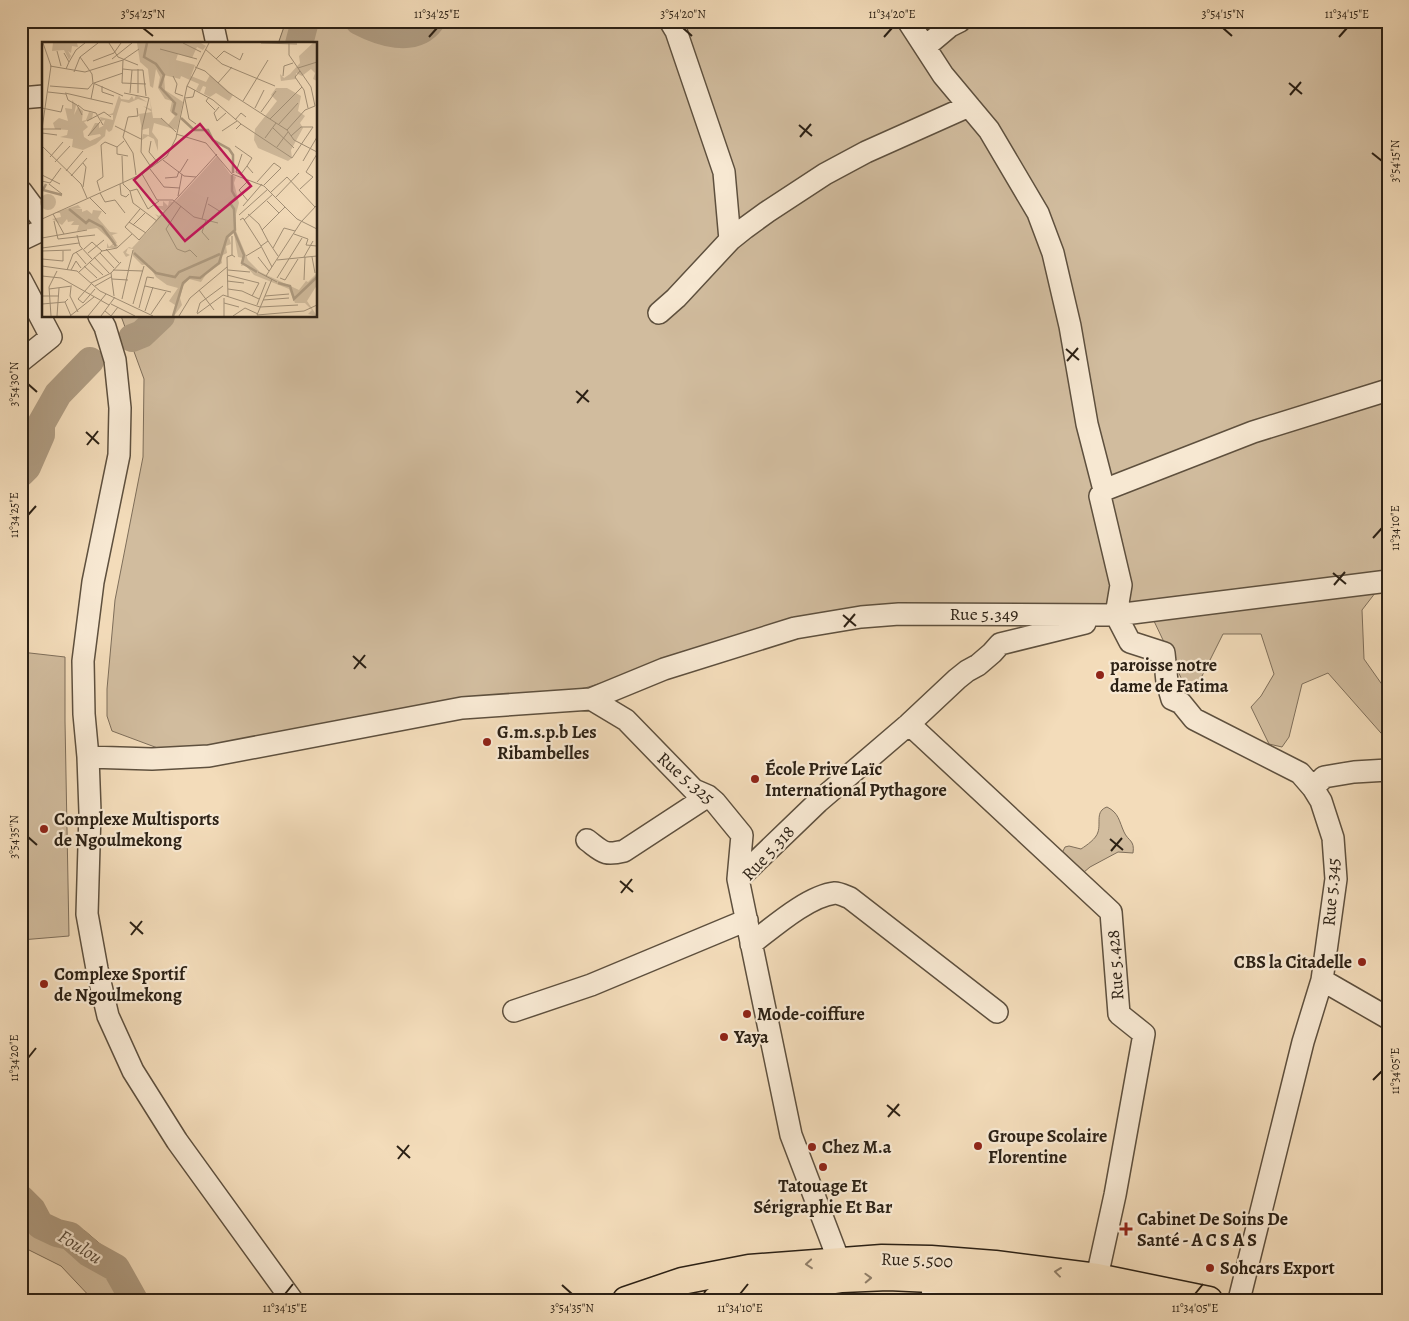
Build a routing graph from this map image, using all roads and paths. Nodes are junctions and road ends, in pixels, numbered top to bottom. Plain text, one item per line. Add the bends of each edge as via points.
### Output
1 (212, 21) edge
2 (670, 21) edge
3 (908, 21) edge
4 (960, 21) edge
5 (217, 42) edge
6 (925, 47) junction
7 (42, 96) edge
8 (21, 98) edge
9 (969, 106) junction
10 (21, 191) edge
11 (42, 219) edge
12 (42, 230) edge
13 (21, 240) edge
14 (730, 240) junction
15 (21, 280) edge
16 (659, 313) dead end
17 (102, 322) edge
18 (21, 361) edge
19 (1388, 390) edge
20 (1104, 490) junction
21 (1388, 581) edge
22 (1116, 616) junction
23 (591, 699) junction
24 (909, 724) junction
25 (88, 757) junction
26 (1388, 770) edge
27 (1313, 788) junction
28 (708, 796) junction
29 (587, 840) dead end
30 (738, 879) junction
31 (747, 920) junction
32 (750, 944) junction
33 (1322, 980) junction
34 (514, 1011) dead end
35 (997, 1012) dead end
36 (1388, 1018) edge
37 (840, 1270) junction
38 (1097, 1277) junction
39 (932, 1279) edge
40 (1059, 1295) edge
41 (292, 1300) edge
42 (626, 1300) edge
43 (716, 1300) edge
44 (1112, 1300) edge
45 (1209, 1300) edge
46 (1239, 1300) edge

1 - 5 street
2 - 14 street via 724,172
3 - 6 street
4 - 6 street
6 - 9 street
7 - 8 street
9 - 14 street via 825,174
9 - 20 street via 989,130 1020,181 1038,213 1053,253 1087,424
10 - 11 street
12 - 13 street
14 - 16 street
15 - 18 street via 51,337
17 - 25 street via 115,360 120,454 93,582 83,661
19 - 20 street via 1253,432
20 - 22 street via 1100,496 1121,585
21 - 22 street, Rue 5.349
22 - 23 street, Rue 5.349 via 899,614 795,628 664,669
22 - 24 street, Rue 5.318 via 1000,644
22 - 27 street, Rue 5.345 via 1130,642 1164,654 1172,698 1181,703 1194,719 1300,774
23 - 25 street, Rue 5.349 via 462,708 209,756 152,759
23 - 28 street, Rue 5.325 via 626,720 694,790
24 - 30 street, Rue 5.318 via 818,802
24 - 38 street, Rue 5.428 via 1111,912 1119,1014 1144,1034 1116,1195
25 - 41 street via 87,914 108,1016 133,1071 177,1141
26 - 27 street via 1324,777
27 - 33 street, Rue 5.345 via 1321,801 1333,838 1336,879
28 - 29 street via 624,851 602,852
28 - 30 street, Rue 5.325 via 742,835
30 - 31 street, Rue 5.318
31 - 32 street, Rue 5.318
31 - 34 street via 591,985
32 - 35 street via 799,908 816,898 836,893 850,898
32 - 37 street, Rue 5.318 via 790,1135
33 - 36 street
33 - 46 street, Rue 5.345 via 1303,1042
37 - 39 main road, Rue 5.500
37 -> 42 main road, Rue 5.500 via 749,1268 682,1281
37 - 43 main road, Rue 5.500
38 -> 39 main road, Rue 5.500 via 996,1264
38 - 45 main road, Rue 5.500
39 - 40 main road, Rue 5.500
40 - 44 main road, Rue 5.500

